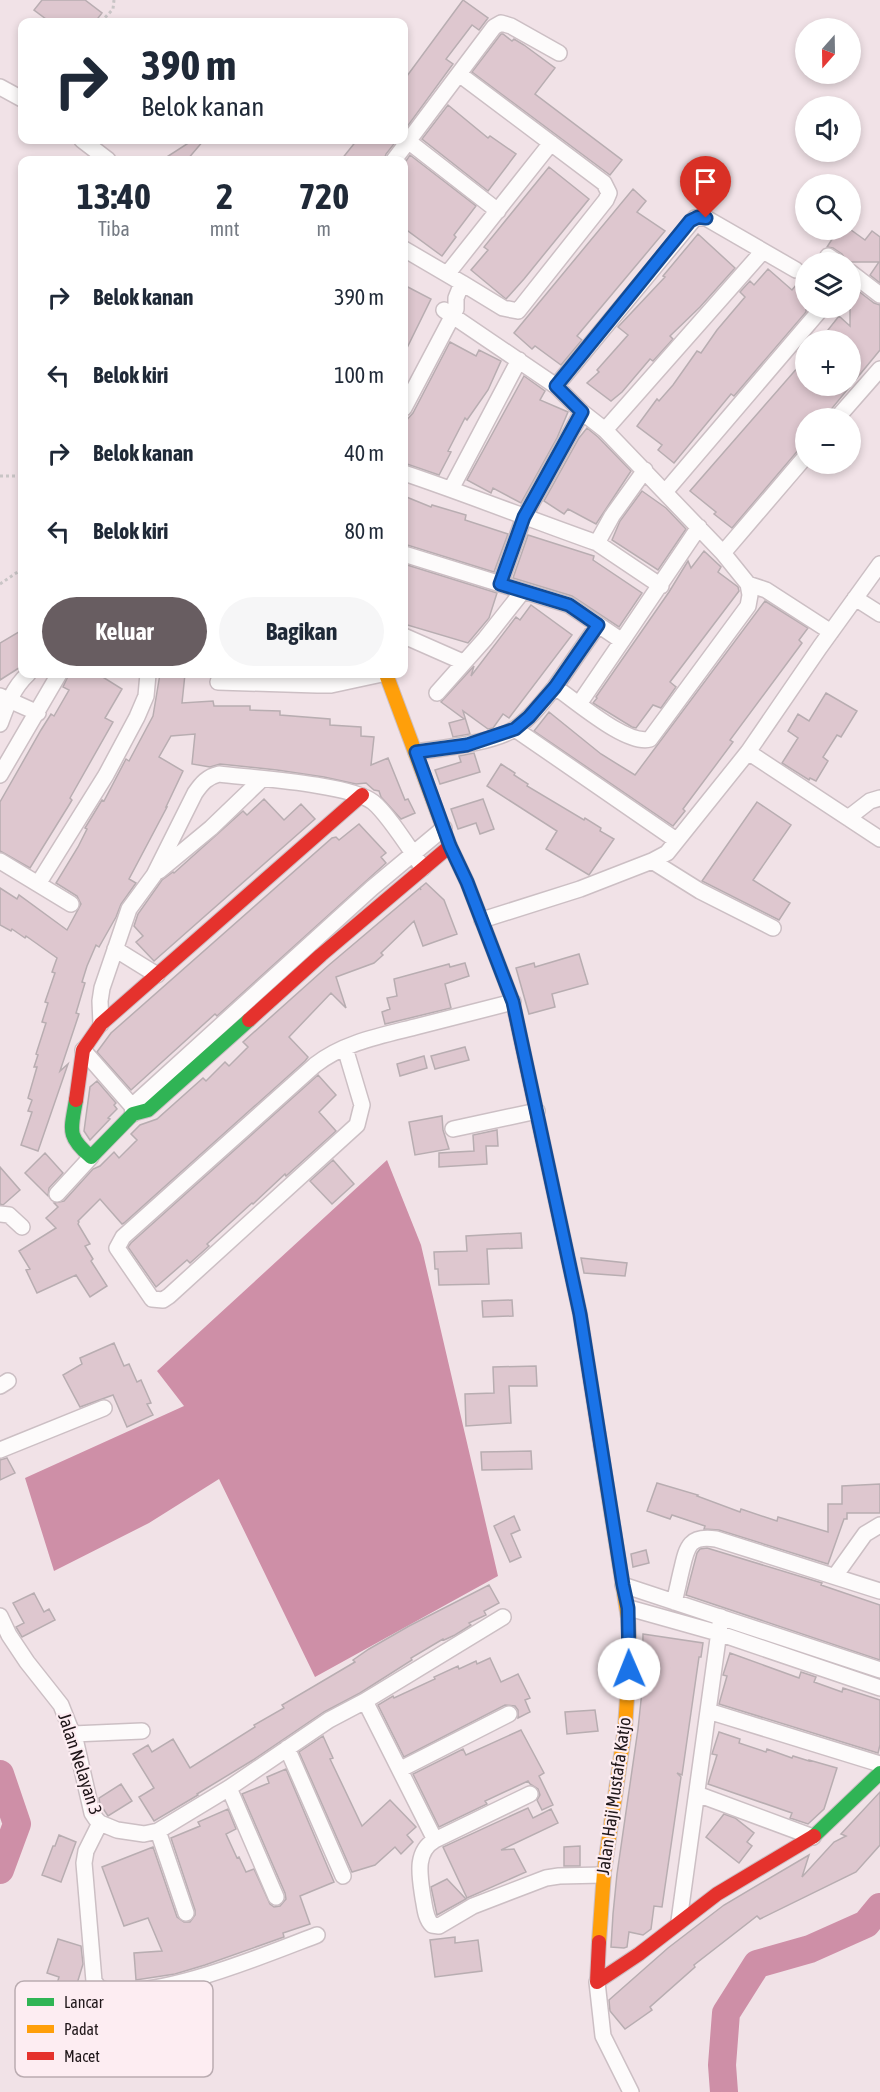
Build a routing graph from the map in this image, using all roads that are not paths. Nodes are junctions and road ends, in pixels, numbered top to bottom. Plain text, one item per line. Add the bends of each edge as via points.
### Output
1 (559, 53) dead end
2 (459, 74) junction
3 (0, 87) edge
4 (18, 97) edge
5 (408, 141) joint
6 (551, 143) junction
7 (87, 144) edge
8 (103, 156) edge
9 (498, 211) junction
10 (408, 251) edge
11 (763, 252) junction
12 (795, 269) edge
13 (448, 273) junction
14 (861, 281) edge
15 (462, 283) junction
16 (880, 295) edge
17 (449, 313) junction
18 (813, 318) edge
19 (519, 360) junction
20 (880, 369) edge
21 (408, 380) edge
22 (556, 386) junction
23 (408, 400) edge
24 (846, 408) edge
25 (582, 412) junction
26 (605, 429) junction
27 (795, 469) edge
28 (645, 470) junction
29 (408, 474) edge
30 (451, 489) junction
31 (665, 492) junction
32 (524, 517) junction
33 (699, 527) junction
34 (597, 543) junction
35 (723, 553) junction
36 (408, 555) edge
37 (880, 564) edge
38 (500, 584) junction
39 (748, 584) junction
40 (661, 586) junction
41 (523, 591) junction
42 (855, 598) junction
43 (880, 615) edge
44 (598, 625) junction
45 (831, 632) junction
46 (408, 638) edge
47 (622, 641) junction
48 (463, 662) junction
49 (24, 678) edge
50 (57, 678) edge
51 (145, 678) edge
52 (244, 678) edge
53 (388, 678) edge
54 (331, 679) edge
55 (218, 682) dead end
56 (555, 687) junction
57 (437, 693) dead end
58 (4, 698) edge
59 (579, 704) junction
60 (38, 713) junction
61 (0, 723) edge
62 (515, 729) junction
63 (416, 752) junction
64 (748, 752) junction
65 (0, 775) edge
66 (262, 779) junction
67 (362, 795) junction
68 (880, 798) edge
69 (848, 818) junction
70 (444, 828) junction
71 (880, 839) edge
72 (676, 840) junction
73 (450, 846) junction
74 (413, 854) junction
75 (0, 861) edge
76 (652, 861) junction
77 (423, 868) junction
78 (154, 875) junction
79 (38, 884) junction
80 (71, 904) dead end
81 (482, 920) junction
82 (773, 928) dead end
83 (115, 949) junction
84 (157, 975) junction
85 (513, 1002) junction
86 (101, 1024) junction
87 (345, 1048) junction
88 (83, 1050) junction
89 (133, 1110) junction
90 (148, 1110) joint
91 (537, 1111) junction
92 (453, 1129) dead end
93 (91, 1157) junction
94 (57, 1194) dead end
95 (0, 1214) edge
96 (22, 1227) dead end
97 (104, 1407) dead end
98 (0, 1450) edge
99 (880, 1525) edge
100 (835, 1576) junction
101 (623, 1585) junction
102 (880, 1591) edge
103 (674, 1602) junction
104 (628, 1608) junction
105 (0, 1616) edge
106 (503, 1617) dead end
107 (721, 1617) junction
108 (718, 1633) junction
109 (880, 1670) edge
110 (880, 1688) edge
111 (365, 1701) junction
112 (708, 1711) junction
113 (509, 1714) dead end
114 (142, 1731) dead end
115 (73, 1734) junction
116 (288, 1748) junction
117 (880, 1764) edge
118 (401, 1769) junction
119 (880, 1773) edge
120 (229, 1788) junction
121 (530, 1794) dead end
122 (697, 1794) junction
123 (99, 1823) junction
124 (158, 1831) junction
125 (813, 1837) junction
126 (435, 1840) junction
127 (603, 1875) junction
128 (343, 1876) dead end
129 (276, 1897) dead end
130 (186, 1913) dead end
131 (679, 1921) junction
132 (317, 1935) dead end
133 (94, 1981) edge
134 (184, 1981) edge
135 (597, 1982) junction
136 (631, 2092) edge

1 - 2 street via 501,24 494,27
2 - 5 street
2 - 6 street
3 - 4 street
5 - 9 street
6 - 9 street
6 - 15 street via 604,183 609,190 606,200 518,311 502,308
7 - 8 street
9 - 13 street
10 - 13 street
11 - 12 street
11 - 22 street via 706,218 692,219
11 - 26 street
13 - 15 street
14 - 16 street
15 - 17 street via 456,298 447,304
17 - 19 street
17 - 21 street
17 - 23 street
18 - 31 street
19 - 22 street
19 - 30 street
20 - 24 street
22 - 25 street
25 - 26 street
25 - 32 street
26 - 28 street
27 - 35 street
28 - 31 street
28 - 34 street
29 - 30 street
30 - 32 street
31 - 33 street
32 - 34 street
32 - 38 street
33 - 35 street
33 - 40 street
34 - 40 street
35 - 39 street
36 - 38 street
37 - 42 street
38 - 41 street
39 - 45 street via 766,590
39 - 59 street via 748,606 650,739 628,736
40 - 47 street
41 - 44 street via 569,605
41 - 48 street
42 - 43 street
42 - 45 street
44 - 47 street
44 - 56 street
45 - 64 street
46 - 48 street
47 - 59 street
48 - 57 street
49 - 58 street
50 - 60 street
51 - 79 street via 142,706 106,775
52 - 54 street
52 - 55 street
53 - 63 street, Jalan Haji Mustafa Katjo
56 - 59 street
56 - 62 street
58 - 60 street
58 - 61 street
60 - 65 street
62 - 63 street via 467,745
62 - 72 street
63 - 70 street, Jalan Haji Mustafa Katjo
64 - 69 street
64 - 72 street
66 - 67 street
66 - 78 street
66 - 78 street via 219,774 202,782
67 - 74 street via 382,811
67 - 84 street
68 - 69 street
69 - 71 street
70 - 73 street, Jalan Haji Mustafa Katjo
70 - 74 street
72 - 76 street via 667,853
73 - 77 street
73 - 81 street, Jalan Haji Mustafa Katjo
74 - 77 street
74 - 89 street
75 - 79 street
76 - 81 street
76 - 82 street
77 - 90 street
78 - 83 street via 129,909
79 - 80 street
81 - 85 street, Jalan Haji Mustafa Katjo
83 - 84 street
83 - 86 street via 102,988
84 - 86 street
85 - 87 street
85 - 91 street, Jalan Haji Mustafa Katjo
86 - 88 street
87 - 87 street via 315,1065 123,1237 117,1248 152,1299 169,1296 357,1125 362,1105
88 - 89 street
88 - 93 street via 71,1125 72,1137
89 - 90 street
89 - 93 street
91 - 92 street
91 - 101 street, Jalan Haji Mustafa Katjo via 580,1314
93 - 94 street
95 - 96 street via 9,1215
97 - 98 street
99 - 100 street via 865,1534
100 - 102 street
100 - 103 street via 704,1537 686,1549
101 - 103 street
101 - 104 street, Jalan Haji Mustafa Katjo
103 - 107 street
104 - 108 street
104 - 127 street, Jalan Haji Mustafa Katjo via 625,1729
105 - 115 street, Jalan Nelayan 3 via 27,1662 61,1706
106 - 111 street
107 - 108 street
107 - 109 street
108 - 110 street
108 - 112 street
111 - 116 street
111 - 118 street
112 - 117 street
112 - 122 street
113 - 118 street
114 - 115 street
115 - 123 street, Jalan Nelayan 3 via 92,1813
116 - 120 street
116 - 128 street
118 - 126 street
119 - 125 street
120 - 124 street
120 - 129 street
121 - 126 street
122 - 125 street
122 - 131 street
123 - 124 street via 144,1834
123 - 133 street via 84,1863
124 - 130 street
125 - 131 street
126 - 127 street via 424,1850 419,1874 427,1919 436,1926 473,1906 546,1878
127 - 135 street, Jalan Haji Mustafa Katjo
131 - 135 street
132 - 134 street
135 - 136 street, Jalan Haji Mustafa Katjo via 603,2036

